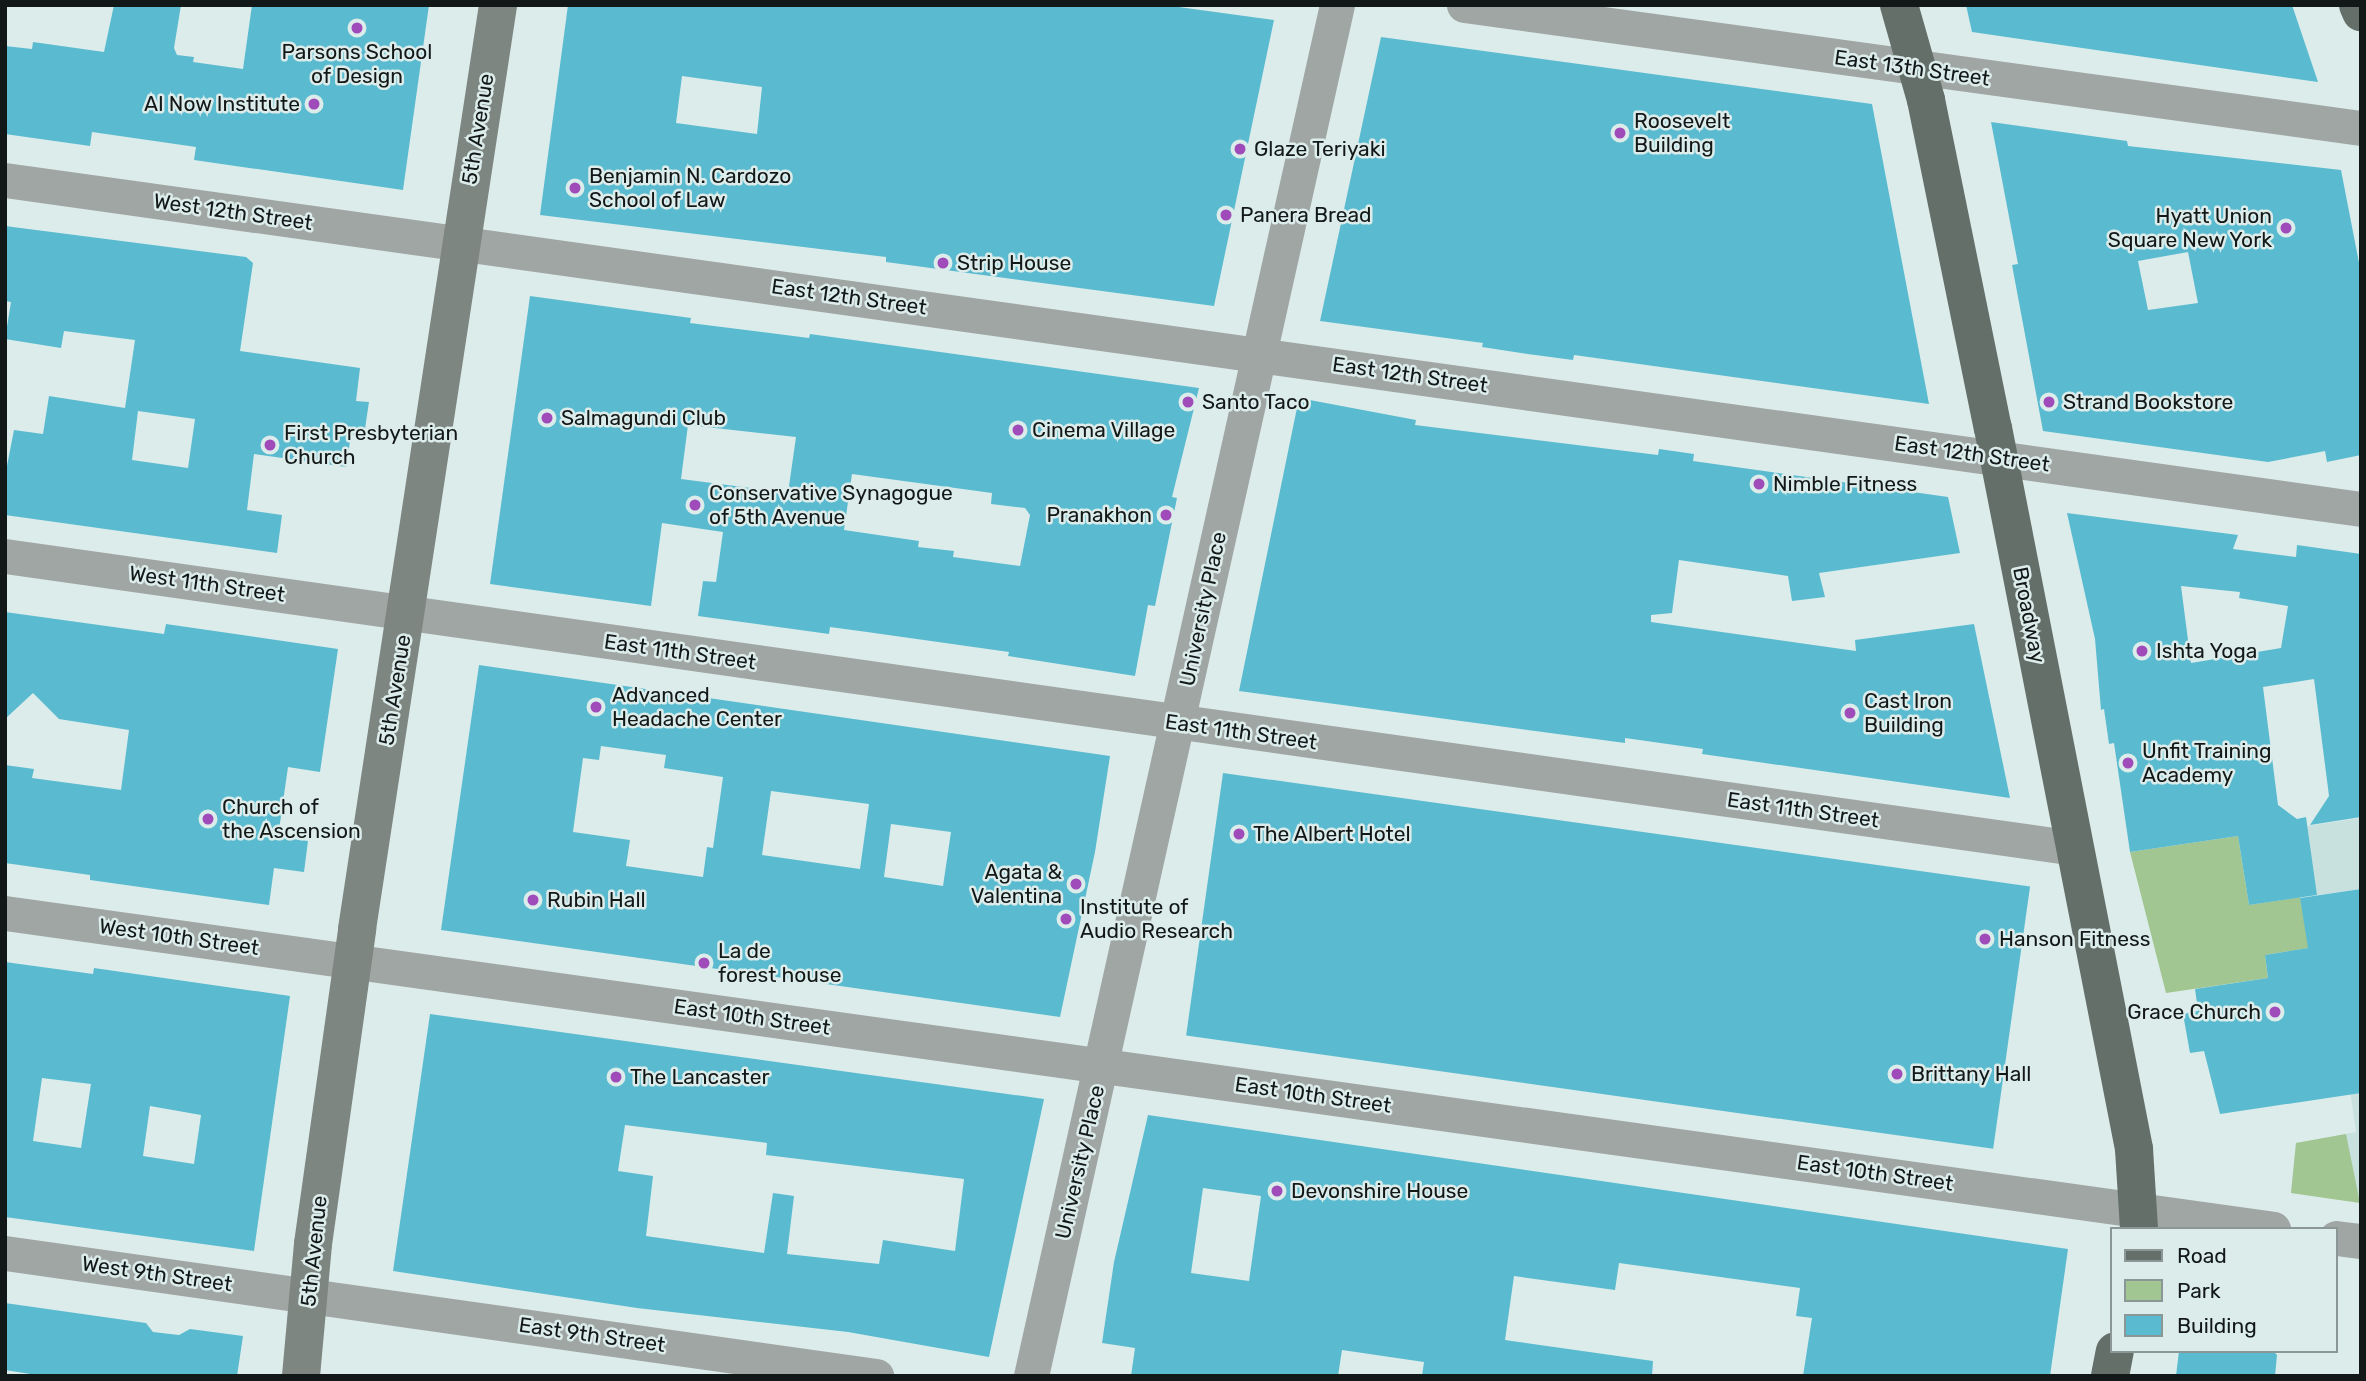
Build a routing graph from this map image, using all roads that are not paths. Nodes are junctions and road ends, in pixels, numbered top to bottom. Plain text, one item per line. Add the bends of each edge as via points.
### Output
1 (498, 5) edge
2 (1338, 5) edge
3 (1464, 5) edge
4 (1899, 5) edge
5 (2358, 5) edge
6 (2361, 12) edge
7 (1916, 68) junction
8 (2361, 128) edge
9 (5, 180) edge
10 (460, 244) junction
11 (1257, 354) junction
12 (1998, 458) junction
13 (2361, 509) edge
14 (5, 556) edge
15 (408, 612) junction
16 (1178, 723) junction
17 (2075, 848) junction
18 (5, 913) edge
19 (354, 962) junction
20 (1103, 1066) junction
21 (2140, 1219) edge
22 (2246, 1227) edge
23 (2338, 1238) edge
24 (2361, 1241) edge
25 (5, 1253) edge
26 (309, 1295) junction
27 (2115, 1353) edge
28 (301, 1376) edge
29 (876, 1376) edge
30 (1031, 1376) edge
31 (2110, 1376) edge

1 - 10 main road, 5th Avenue
2 - 11 street, University Place
3 - 7 street, East 13th Street
4 - 7 main road, Broadway
5 - 6 main road
7 - 8 street, East 13th Street
7 - 12 main road, Broadway
9 - 10 street, West 12th Street
10 - 11 street, East 12th Street
10 - 15 main road, 5th Avenue
11 - 12 street, East 12th Street
11 - 16 street, University Place
12 - 13 street, East 12th Street
12 - 17 main road, Broadway
14 - 15 street, West 11th Street
15 - 16 street, East 11th Street
15 - 19 main road, 5th Avenue
16 - 17 street, East 11th Street
16 - 20 street, University Place
17 - 21 main road, Broadway via 2134,1149
18 - 19 street, West 10th Street
19 - 20 street, East 10th Street
19 - 26 main road, 5th Avenue
20 - 21 street, East 10th Street
20 - 30 street, University Place
21 - 22 street, East 10th Street
23 - 24 street
25 - 26 street, West 9th Street
26 - 28 main road, 5th Avenue
26 - 29 street, East 9th Street
27 - 31 main road

